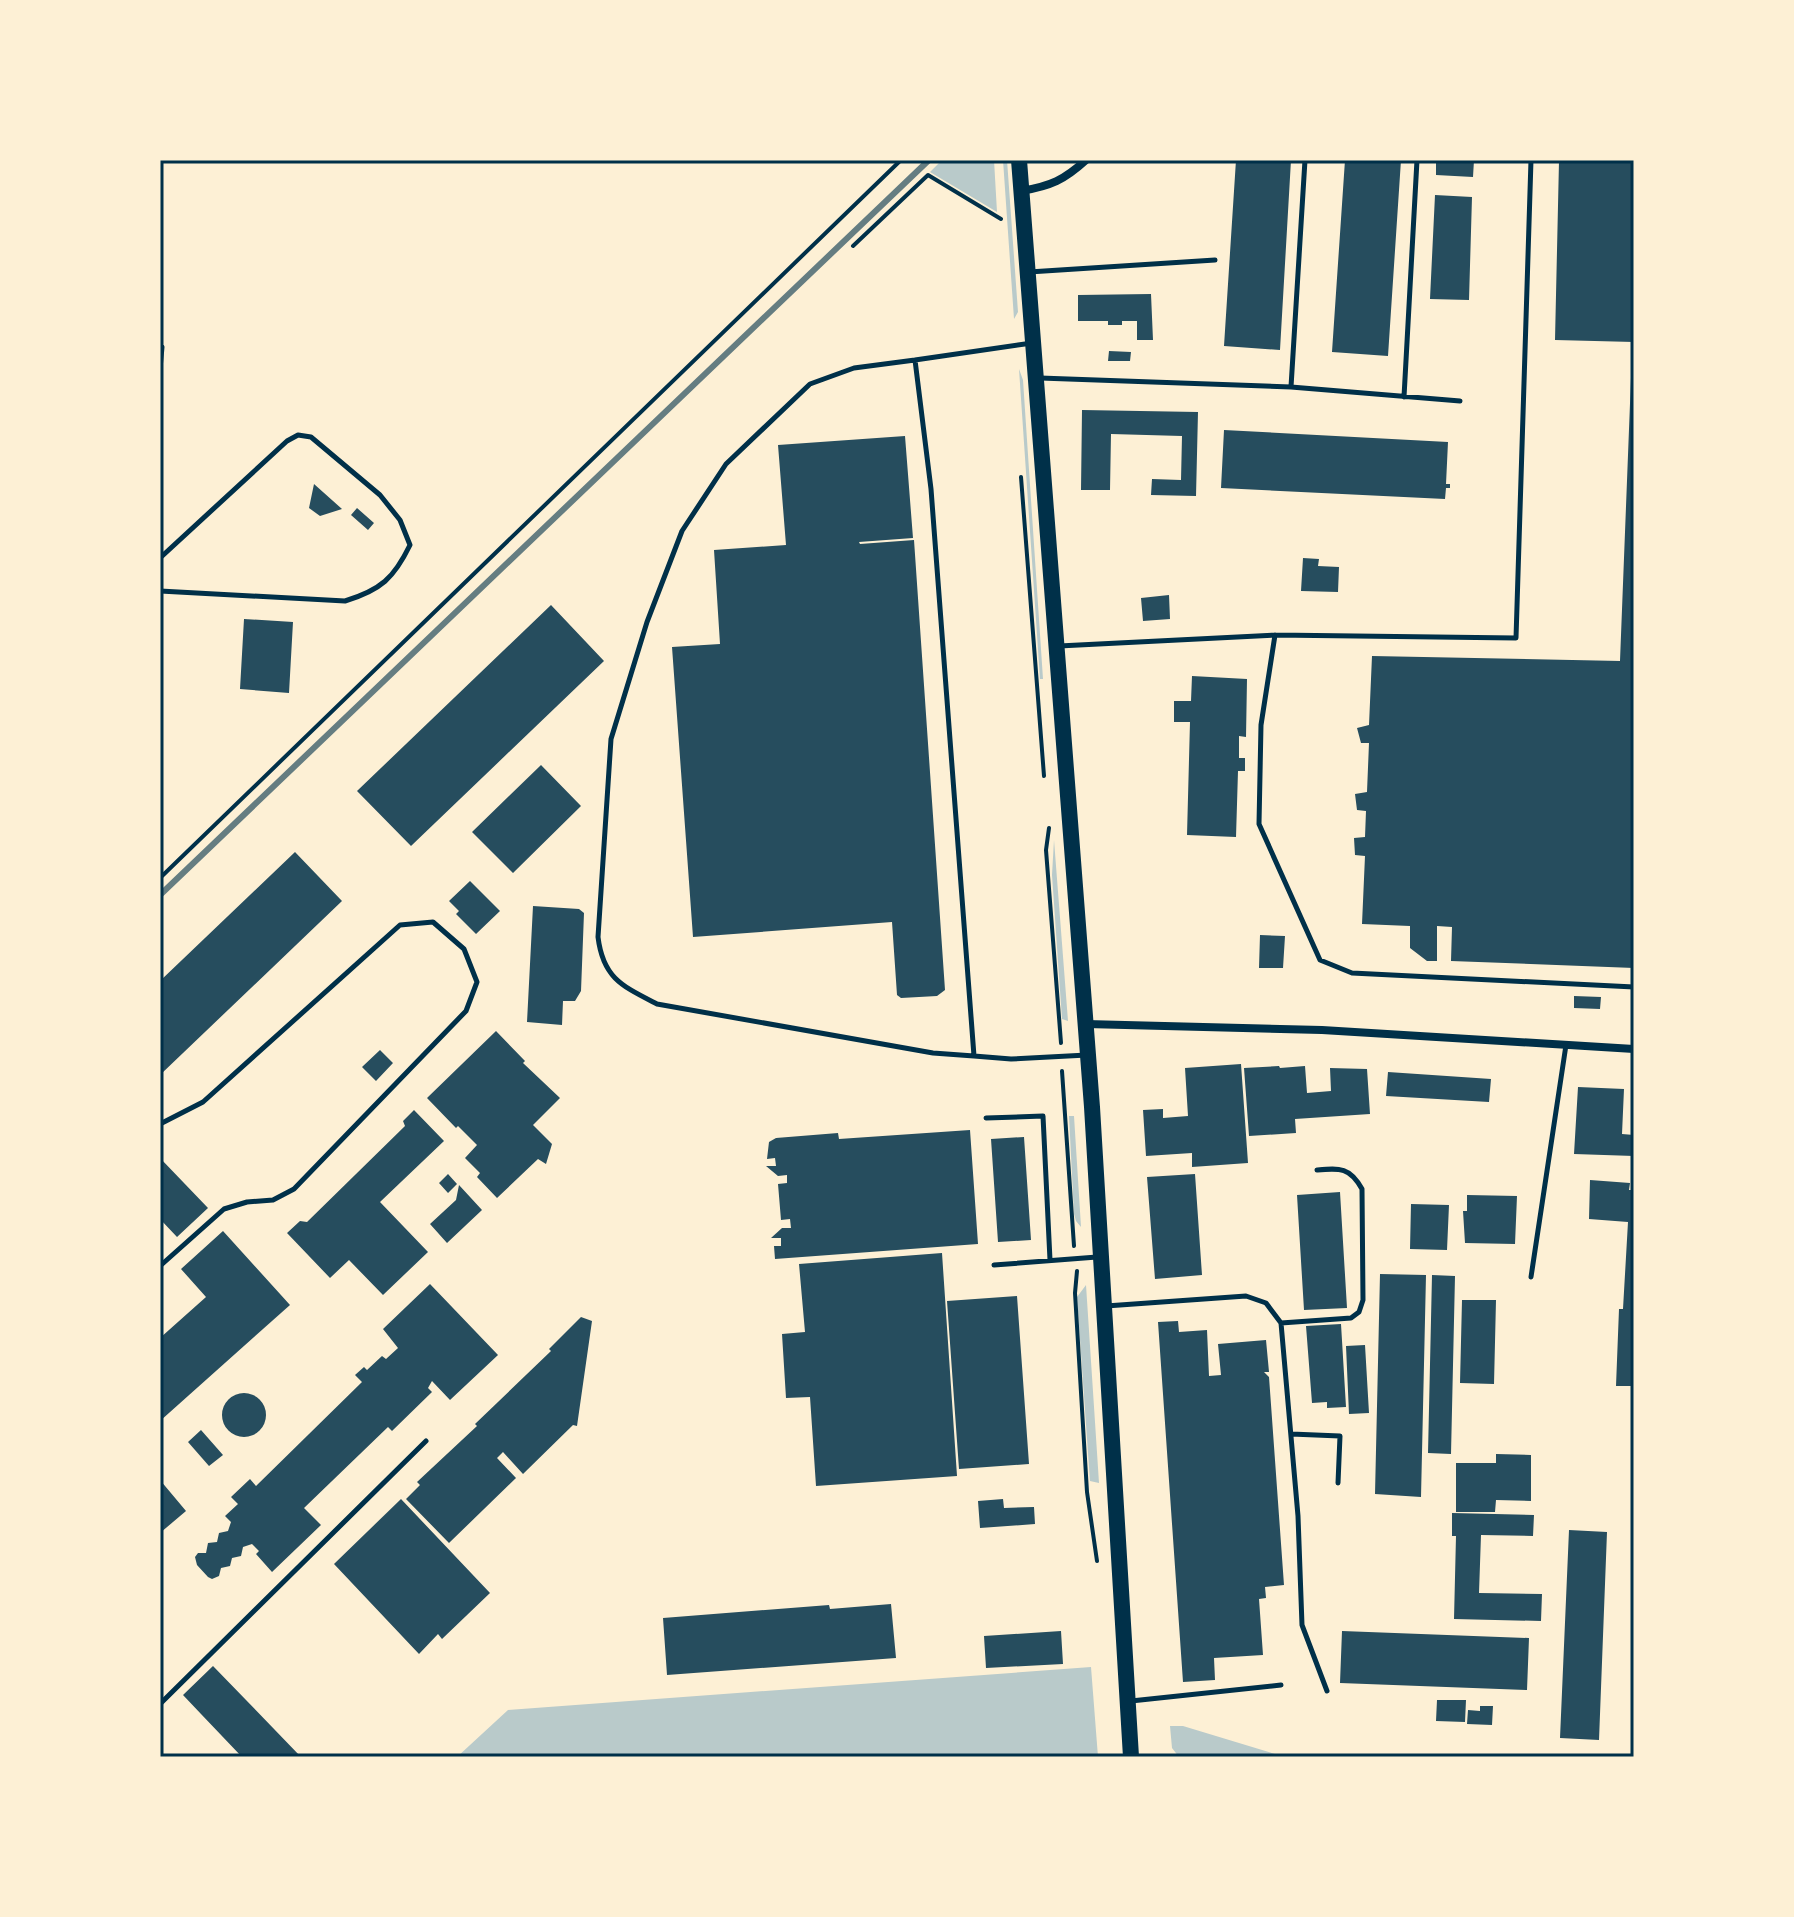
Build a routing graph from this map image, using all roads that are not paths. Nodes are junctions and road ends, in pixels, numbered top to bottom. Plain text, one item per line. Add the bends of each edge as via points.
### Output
1 (1019, 160) edge
2 (1086, 160) edge
3 (1305, 160) edge
4 (1417, 160) edge
5 (1531, 160) edge
6 (1021, 191) junction
7 (1215, 260) dead end
8 (1027, 272) junction
9 (1033, 342) junction
10 (162, 347) dead end
11 (915, 360) junction
12 (160, 369) edge
13 (1035, 378) junction
14 (1291, 387) junction
15 (1404, 397) junction
16 (1460, 401) dead end
17 (160, 558) edge
18 (160, 591) edge
19 (1275, 635) junction
20 (1055, 646) junction
21 (1634, 987) edge
22 (1085, 1024) junction
23 (1566, 1045) junction
24 (1634, 1049) edge
25 (1088, 1054) junction
26 (974, 1056) junction
27 (986, 1118) dead end
28 (160, 1124) edge
29 (1317, 1170) dead end
30 (1102, 1256) junction
31 (1050, 1260) junction
32 (994, 1265) dead end
33 (160, 1266) edge
34 (1531, 1277) dead end
35 (1105, 1306) junction
36 (1281, 1323) junction
37 (1291, 1434) junction
38 (426, 1441) dead end
39 (1338, 1483) dead end
40 (1281, 1685) dead end
41 (1327, 1691) dead end
42 (1127, 1701) junction
43 (160, 1704) edge
44 (1131, 1757) edge

1 - 6 main road
2 - 6 street via 1049,187
3 - 14 lane
4 - 15 lane
5 - 19 lane via 1516,638
6 - 8 main road
7 - 8 lane
8 - 9 main road
9 - 11 lane
9 - 13 main road
10 - 12 lane
11 - 26 lane via 931,489
11 - 26 lane via 854,368 810,384 726,464 682,531 611,739 598,937 601,960 621,985 657,1004
13 - 14 lane
13 - 20 main road
14 - 15 lane
15 - 16 lane
17 - 18 lane via 298,435 311,437 380,495 400,520 410,545 399,568 371,593 345,601
19 - 20 lane
19 - 21 lane via 1261,725 1259,824 1320,960 1352,973
20 - 22 main road
22 - 23 street via 1322,1030
22 - 25 main road
23 - 24 street
23 - 34 lane
25 - 26 lane
25 - 30 main road
27 - 31 lane via 1043,1116
28 - 33 lane via 203,1102 400,925 433,922 464,949 477,982 456,1022 294,1189 273,1200 224,1209
29 - 36 lane via 1339,1168 1355,1176 1362,1189 1363,1300 1351,1318
30 - 31 lane
30 - 35 main road
31 - 32 lane
35 - 36 lane via 1246,1296 1266,1303
35 - 42 main road
36 - 37 lane
37 - 39 lane via 1340,1436
37 - 41 lane via 1302,1625
38 - 43 lane
40 - 42 lane
42 - 44 main road

